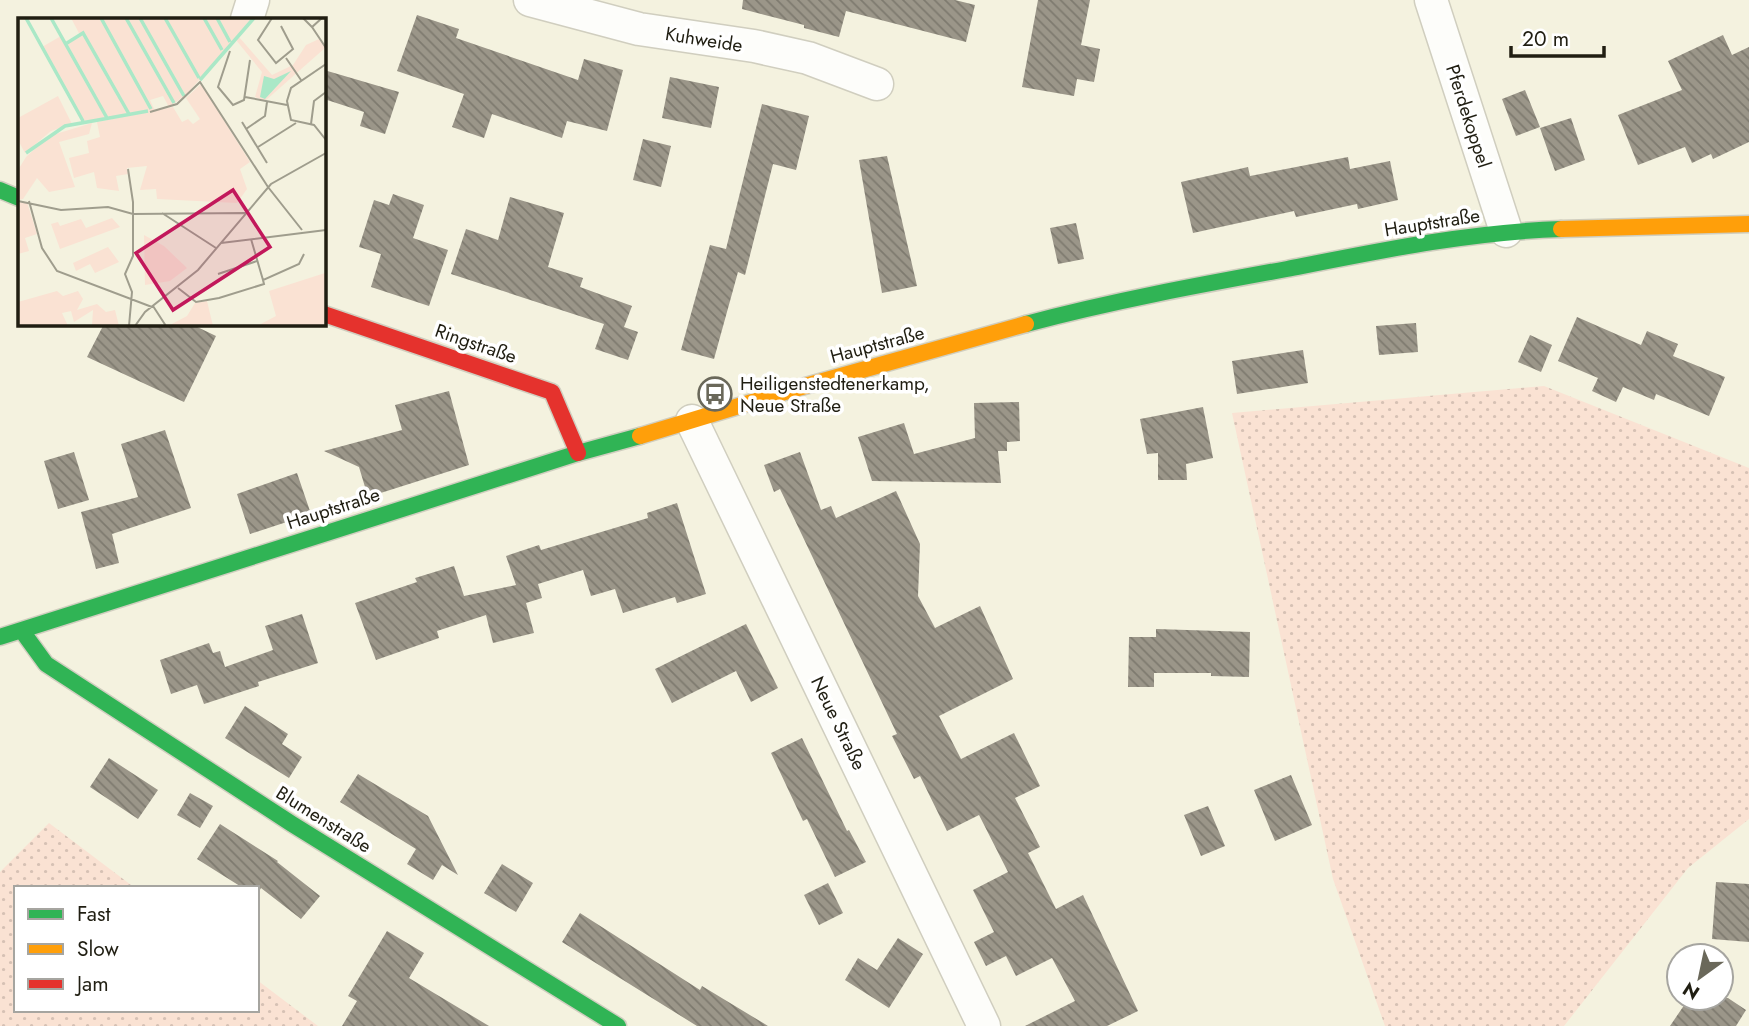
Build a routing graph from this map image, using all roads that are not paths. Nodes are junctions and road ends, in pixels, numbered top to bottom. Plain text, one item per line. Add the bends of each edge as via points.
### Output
1 (253, 0) edge
2 (530, 0) edge
3 (1432, 0) edge
4 (247, 18) edge
5 (877, 85) dead end
6 (0, 190) edge
7 (18, 198) edge
8 (1749, 224) edge
9 (1506, 231) junction
10 (326, 315) edge
11 (692, 421) junction
12 (578, 453) junction
13 (22, 631) junction
14 (0, 638) edge
15 (618, 1026) edge
16 (984, 1026) edge

1 - 4 street
2 - 5 street, Kuhweide via 639,29 808,58
3 - 9 street, Pferdekoppel
6 - 7 street
8 - 9 street, Hauptstraße
9 - 11 street, Hauptstraße via 1096,305
10 - 12 street, Ringstraße via 552,391
11 - 12 street, Hauptstraße
11 - 16 street, Neue Straße
12 - 13 street, Hauptstraße
13 - 14 street, Hauptstraße
13 - 15 street, Blumenstraße via 57,672

